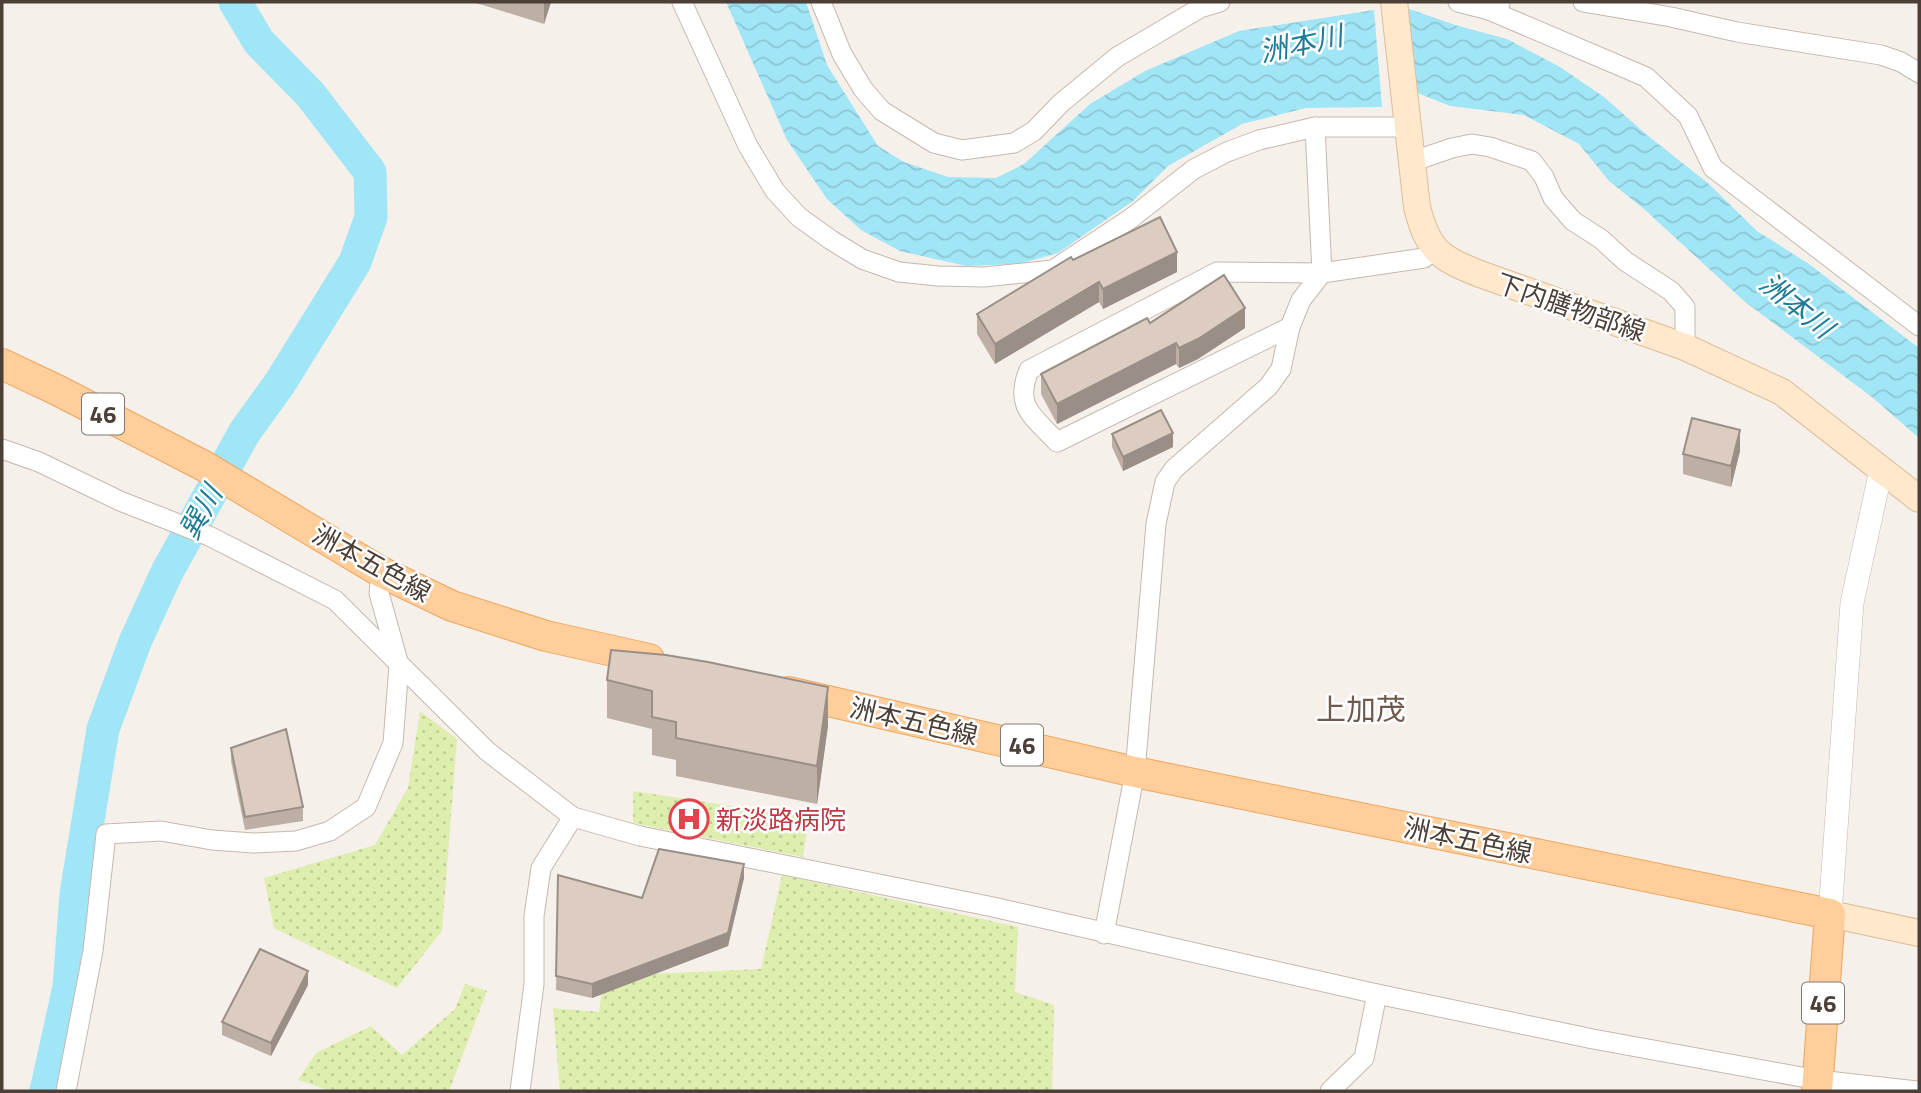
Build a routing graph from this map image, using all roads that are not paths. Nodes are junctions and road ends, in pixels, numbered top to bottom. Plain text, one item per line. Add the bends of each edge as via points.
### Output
1 (682, 2) edge
2 (821, 2) edge
3 (1220, 2) edge
4 (1458, 2) edge
5 (1583, 2) edge
6 (1394, 3) edge
7 (1496, 6) edge
8 (1919, 73) edge
9 (1315, 127) junction
10 (1406, 127) junction
11 (1411, 162) junction
12 (1435, 249) junction
13 (1322, 273) junction
14 (1919, 326) edge
15 (1290, 327) junction
16 (1685, 347) junction
17 (2, 365) edge
18 (2, 449) edge
19 (1881, 470) junction
20 (1919, 499) edge
21 (381, 572) junction
22 (399, 665) junction
23 (680, 666) edge
24 (760, 685) edge
25 (1135, 772) junction
26 (573, 817) junction
27 (1830, 914) junction
28 (1919, 933) edge
29 (1104, 934) junction
30 (1377, 994) junction
31 (1817, 1086) edge
32 (66, 1091) edge
33 (520, 1091) edge
34 (1330, 1091) edge
35 (1917, 1091) edge

1 - 9 street via 748,146 775,191 799,217 831,240 899,272 984,277 1052,270 1130,219 1194,169 1259,140
2 - 3 street via 842,54 882,111 933,143 962,150 1014,143 1034,131 1117,57 1200,8
4 - 7 street
5 - 8 street via 1881,55
6 - 10 main road
7 - 14 street via 1646,77 1688,116 1713,168
9 - 10 street
9 - 13 street
10 - 11 main road
11 - 12 main road via 1422,228
11 - 16 street via 1472,144 1532,161 1553,198 1573,221 1671,291 1685,307
12 - 13 street via 1424,258
12 - 16 main road, 下内膳物部線 via 1457,265
13 - 15 street via 1301,300
13 - 15 street via 1217,272 1029,370 1022,388 1027,410 1057,442
15 - 25 street via 1281,369 1268,387 1165,482 1156,524
16 - 19 main road, 下内膳物部線 via 1783,392
17 - 21 main road, 洲本五色線 / 46 via 204,466
18 - 22 street via 209,536 335,600
19 - 20 main road, 下内膳物部線
19 - 27 street via 1852,603
21 - 22 street via 379,593
21 - 23 main road, 洲本五色線 / 46 via 452,606 546,636
22 - 26 street via 487,751
22 - 32 street via 393,743 366,807 330,831 296,841 253,843 161,831 106,834 93,951
24 - 25 main road, 洲本五色線 / 46
25 - 27 main road, 洲本五色線 / 46
25 - 29 street
26 - 29 street via 640,836
26 - 33 street via 541,867 534,916 534,984
27 - 28 main road
27 - 31 main road, 46
29 - 30 street
30 - 31 street
30 - 34 street via 1364,1058
31 - 35 street

